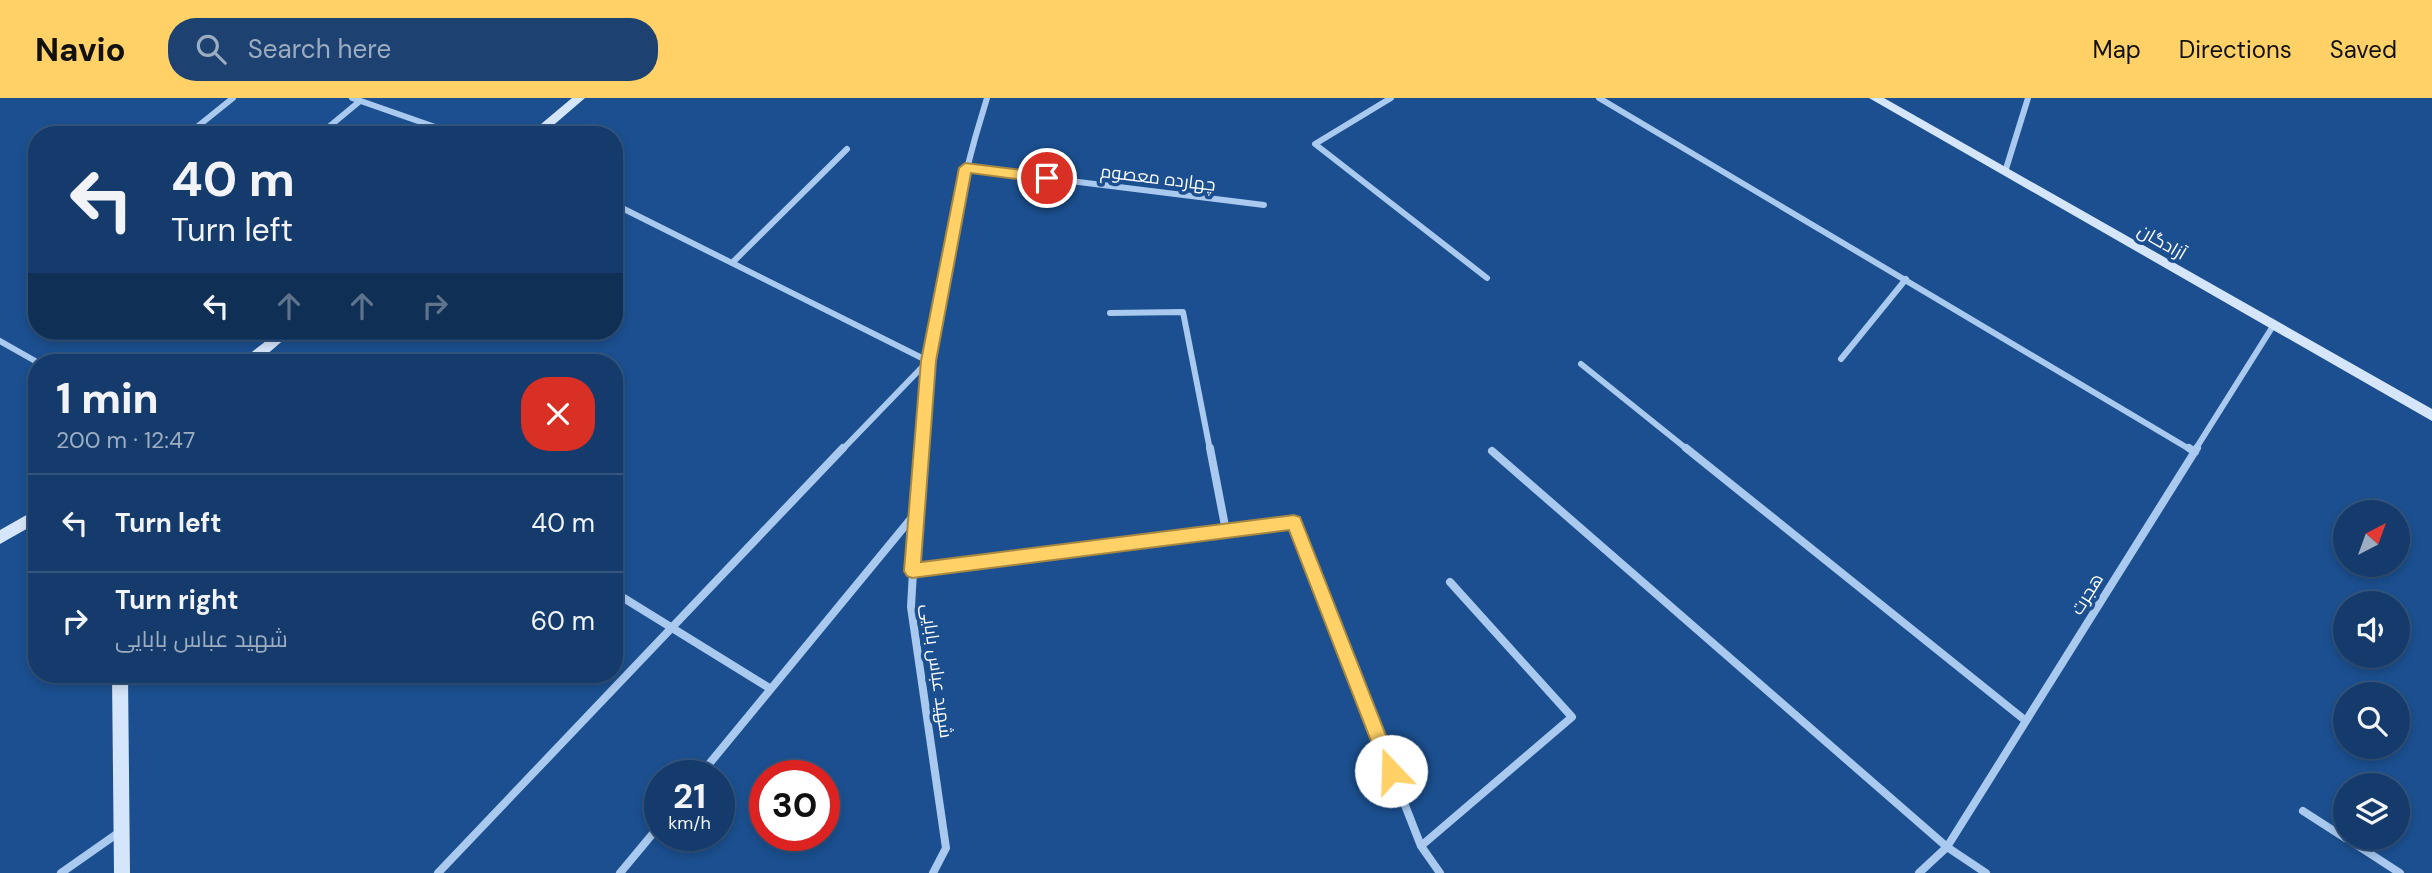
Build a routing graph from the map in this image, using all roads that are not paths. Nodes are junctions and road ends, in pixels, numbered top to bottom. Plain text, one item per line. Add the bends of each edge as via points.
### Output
1 (233, 98) edge
2 (352, 98) edge
3 (579, 98) edge
4 (987, 98) edge
5 (1391, 98) edge
6 (1600, 98) edge
7 (1875, 98) edge
8 (2028, 98) edge
9 (360, 101) junction
10 (198, 126) edge
11 (329, 126) edge
12 (431, 126) edge
13 (545, 126) edge
14 (846, 149) dead end
15 (965, 168) junction
16 (2005, 172) junction
17 (1264, 205) dead end
18 (623, 208) edge
19 (732, 263) junction
20 (1487, 278) dead end
21 (1906, 279) junction
22 (1110, 313) dead end
23 (2273, 327) junction
24 (276, 340) edge
25 (0, 341) edge
26 (258, 354) edge
27 (28, 357) edge
28 (1841, 359) dead end
29 (929, 361) junction
30 (1581, 364) dead end
31 (2432, 416) edge
32 (1492, 451) dead end
33 (2194, 452) junction
34 (914, 515) junction
35 (28, 521) edge
36 (1226, 531) junction
37 (0, 538) edge
38 (912, 571) junction
39 (1450, 582) dead end
40 (623, 597) edge
41 (671, 626) junction
42 (623, 677) edge
43 (120, 683) edge
44 (617, 683) edge
45 (771, 689) junction
46 (2026, 721) junction
47 (712, 760) edge
48 (2303, 811) dead end
49 (121, 830) junction
50 (2333, 830) edge
51 (644, 844) edge
52 (1420, 846) junction
53 (1947, 847) junction
54 (2364, 850) edge
55 (61, 873) edge
56 (122, 873) edge
57 (438, 873) edge
58 (620, 873) edge
59 (933, 873) edge
60 (1440, 873) edge
61 (1919, 873) edge
62 (1986, 873) edge
63 (2400, 873) edge

1 - 10 street
2 - 9 street
3 - 13 street
4 - 15 street, شهید عباس بابایی
5 - 20 street via 1314,144
6 - 21 street
7 - 16 street, آزادگان
8 - 16 street
9 - 11 street
9 - 12 street
14 - 19 street
15 - 17 street, چهارده معصوم
15 - 29 street, شهید عباس بابایی
16 - 23 street, آزادگان
18 - 19 street
19 - 29 street
21 - 28 street
21 - 33 street
22 - 36 street via 1183,312
23 - 31 street, آزادگان
23 - 33 street, هجرت
24 - 26 street
25 - 27 street
29 - 34 street, شهید عباس بابایی
29 - 41 street
30 - 46 street
32 - 53 street
33 - 46 street, هجرت
34 - 38 street, شهید عباس بابایی
34 - 45 street
35 - 37 street
36 - 38 street
36 - 52 street via 1294,522
38 - 59 street, شهید عباس بابایی via 911,607 946,848
39 - 52 street via 1573,717
40 - 41 street
41 - 42 street
41 - 45 street
43 - 49 street
44 - 57 street
45 - 47 street
46 - 53 street, هجرت
48 - 50 street
49 - 55 street
49 - 56 street
51 - 58 street
52 - 60 street
53 - 61 street, هجرت
53 - 62 street
54 - 63 street

